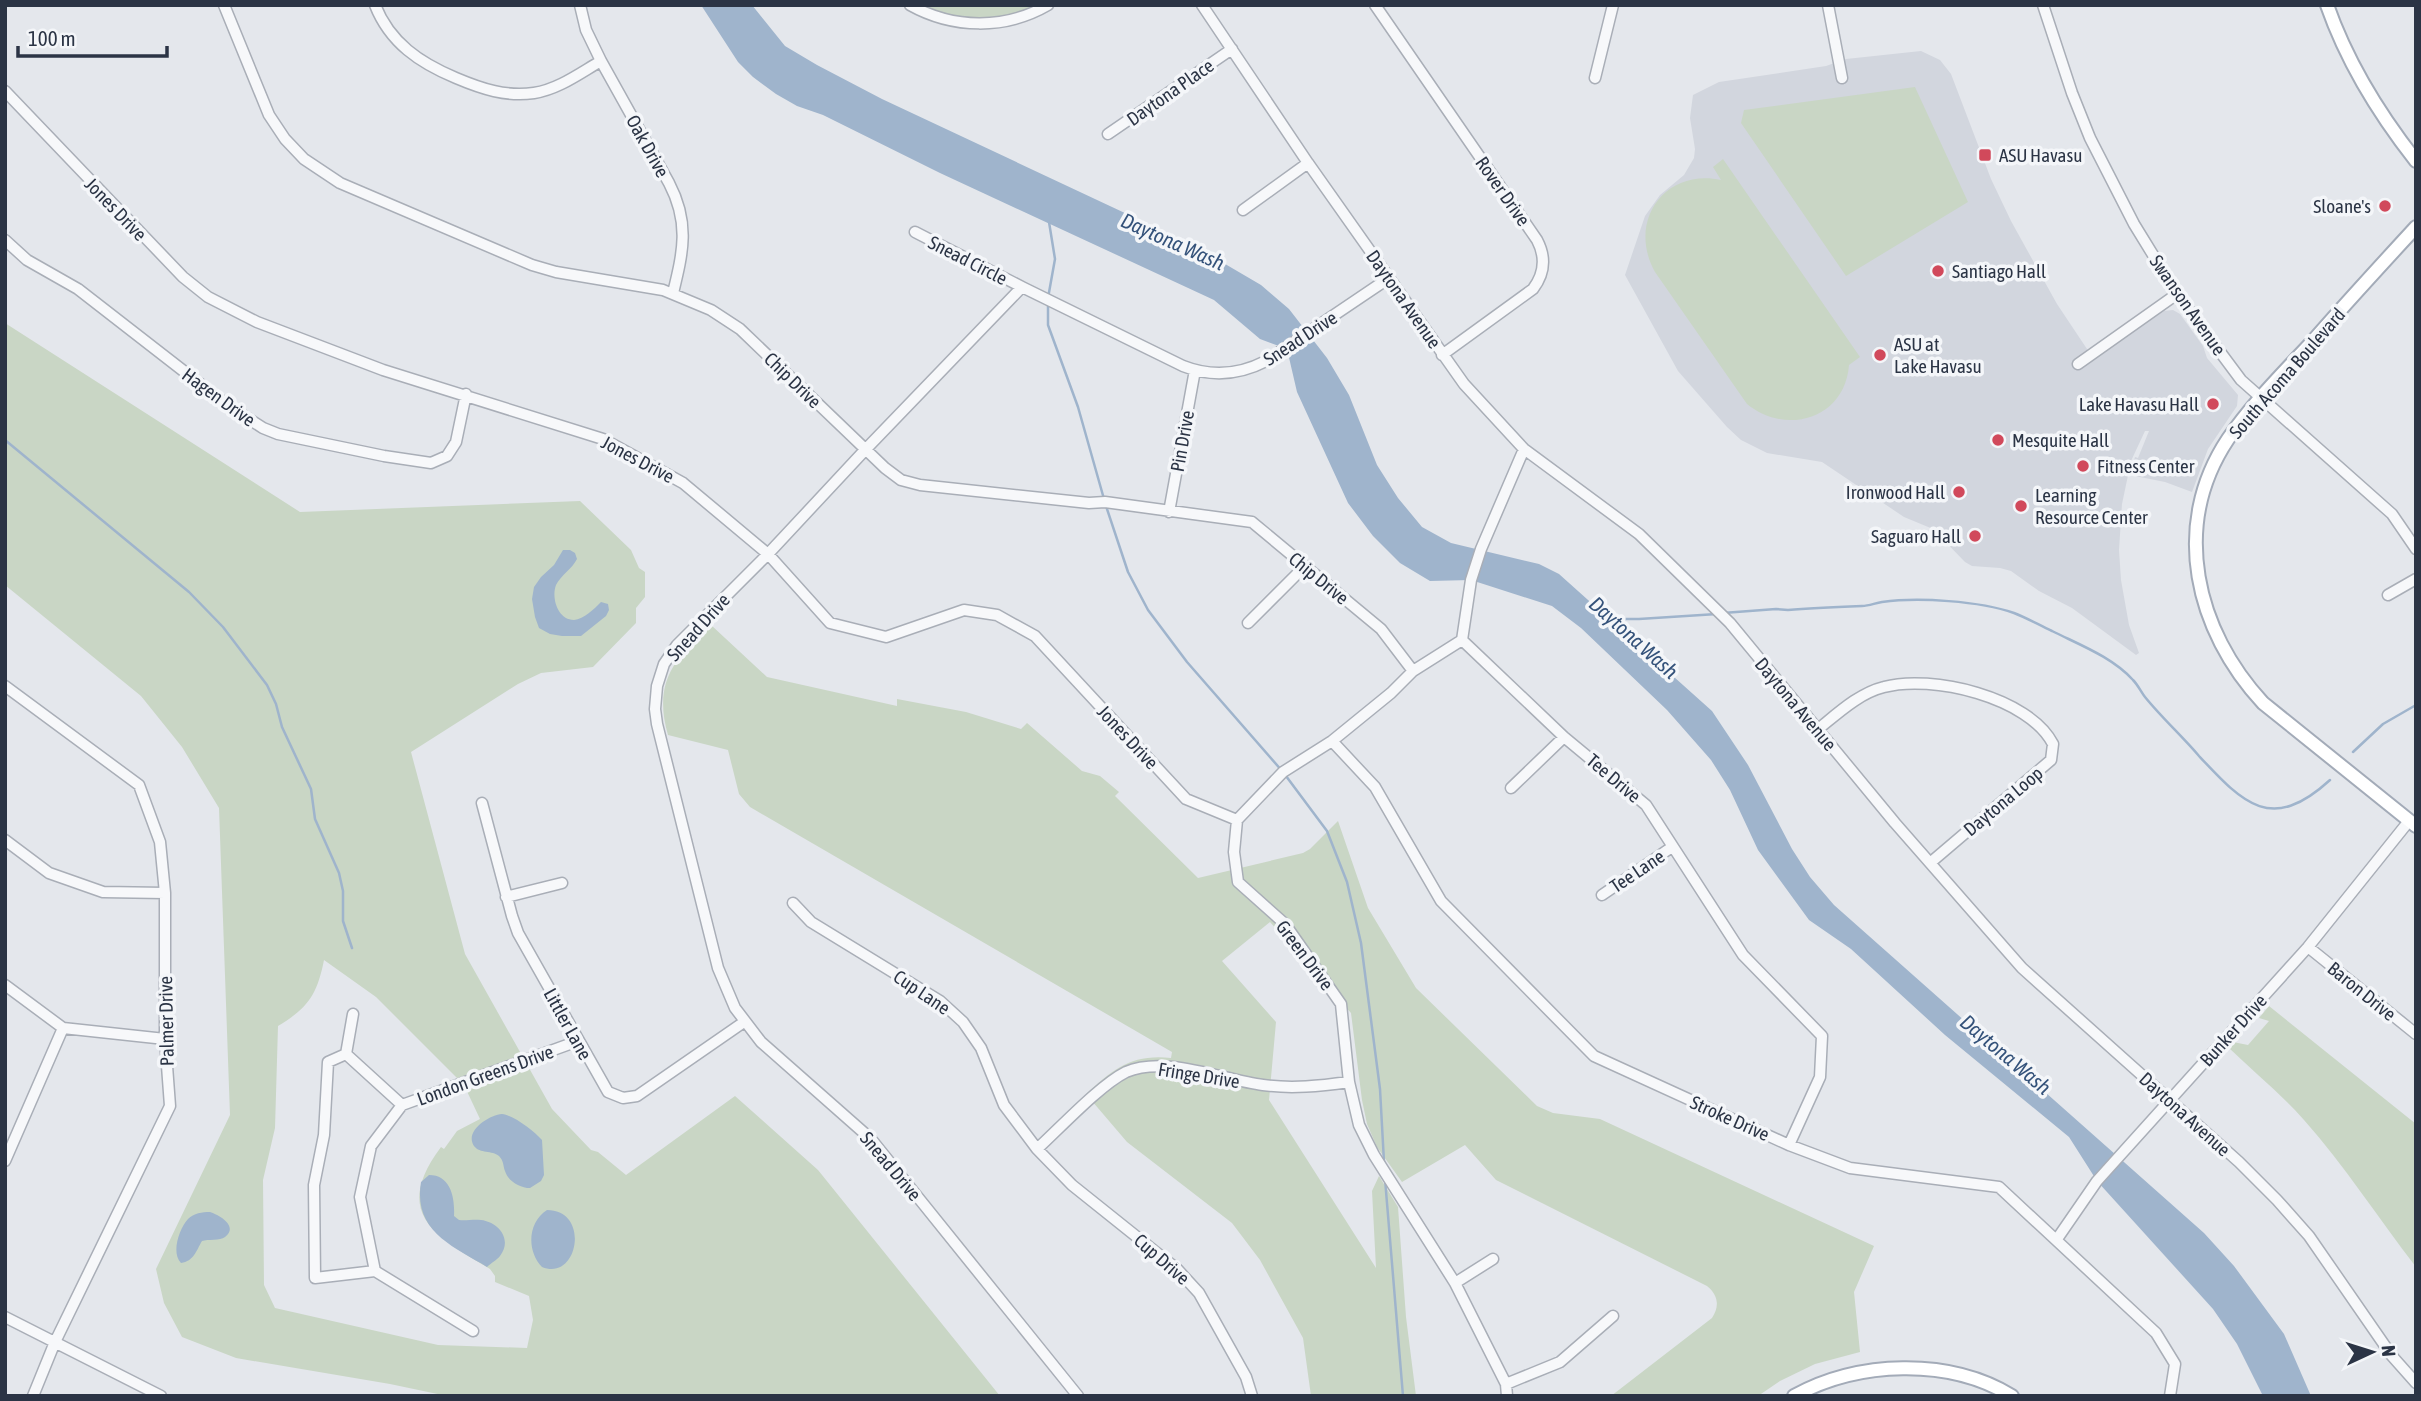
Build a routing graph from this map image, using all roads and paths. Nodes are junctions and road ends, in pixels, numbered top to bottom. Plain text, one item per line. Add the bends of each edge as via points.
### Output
1 (224, 5) edge
2 (375, 5) edge
3 (580, 5) edge
4 (909, 5) edge
5 (1048, 5) edge
6 (1202, 5) edge
7 (1376, 5) edge
8 (1613, 5) edge
9 (1828, 5) edge
10 (2043, 5) edge
11 (2327, 5) edge
12 (1232, 49) junction
13 (601, 61) junction
14 (1595, 78) dead end
15 (1842, 78) dead end
16 (5, 92) edge
17 (1108, 134) dead end
18 (2416, 161) edge
19 (1308, 163) junction
20 (1243, 210) dead end
21 (2416, 227) edge
22 (915, 232) dead end
23 (5, 240) edge
24 (1389, 278) junction
25 (1021, 287) junction
26 (673, 293) junction
27 (2177, 294) junction
28 (1442, 355) junction
29 (2078, 364) dead end
30 (1195, 370) junction
31 (466, 394) junction
32 (2260, 398) junction
33 (1524, 449) junction
34 (865, 450) junction
35 (1169, 512) junction
36 (2416, 549) edge
37 (768, 554) junction
38 (1304, 567) junction
39 (2416, 579) edge
40 (2388, 595) dead end
41 (1248, 623) dead end
42 (1462, 640) junction
43 (1413, 671) junction
44 (5, 686) edge
45 (1817, 730) junction
46 (1564, 737) junction
47 (1332, 741) junction
48 (1511, 788) dead end
49 (482, 803) dead end
50 (1237, 820) junction
51 (2413, 823) edge
52 (5, 840) edge
53 (1672, 847) junction
54 (1930, 863) junction
55 (562, 883) dead end
56 (164, 893) junction
57 (1602, 895) dead end
58 (506, 897) junction
59 (793, 903) dead end
60 (2308, 947) junction
61 (5, 985) edge
62 (353, 1014) dead end
63 (744, 1022) junction
64 (63, 1028) junction
65 (2416, 1034) edge
66 (165, 1039) junction
67 (578, 1041) junction
68 (346, 1054) junction
69 (1349, 1082) junction
70 (2169, 1102) junction
71 (402, 1105) junction
72 (1789, 1145) junction
73 (1037, 1149) junction
74 (5, 1161) edge
75 (2057, 1239) junction
76 (1493, 1259) dead end
77 (375, 1271) junction
78 (1455, 1283) junction
79 (1613, 1316) dead end
80 (5, 1317) edge
81 (472, 1331) dead end
82 (55, 1342) junction
83 (2416, 1383) edge
84 (1506, 1384) junction
85 (156, 1395) edge
86 (33, 1396) edge
87 (1078, 1396) edge
88 (1252, 1396) edge
89 (1507, 1396) edge
90 (1794, 1396) edge
91 (2012, 1396) edge
92 (2170, 1396) edge

1 - 26 street, Chip Drive via 269,115 294,149 327,176 531,265
2 - 13 street via 388,30 416,58 487,91 541,91
3 - 13 street, Oak Drive
4 - 5 street via 943,19 978,24 1013,20
6 - 12 street, Daytona Avenue
7 - 28 street, Rover Drive via 1535,236 1542,253 1541,277 1528,294
8 - 14 street
9 - 15 street
10 - 27 street, Swanson Avenue via 2090,138
11 - 18 main road via 2374,103
12 - 17 street, Daytona Place
12 - 19 street, Daytona Avenue
13 - 26 street, Oak Drive via 679,206 684,239
16 - 31 street, Jones Drive via 173,268 208,297 257,323 383,370
19 - 20 street
19 - 24 street, Daytona Avenue
21 - 32 main road, South Acoma Boulevard
22 - 25 street, Snead Circle
23 - 31 street, Hagen Drive via 27,260 78,289 226,404 278,434 431,463 447,456 456,442
24 - 28 street, Daytona Avenue
24 - 30 street, Snead Drive via 1259,365 1229,373
25 - 30 street, Snead Drive
25 - 34 street, Snead Drive
26 - 34 street, Chip Drive via 740,329
27 - 29 street
27 - 32 street, Swanson Avenue via 2241,380
28 - 33 street, Daytona Avenue
30 - 35 street, Pin Drive
31 - 37 street, Jones Drive via 603,439 683,483
32 - 36 street, Swanson Avenue via 2392,514
32 - 51 main road, South Acoma Boulevard via 2213,469 2197,524 2199,586 2209,621 2242,681 2263,703
33 - 42 street via 1481,549
33 - 45 street, Daytona Avenue via 1639,534 1730,623
34 - 35 street, Chip Drive via 892,475 915,485
34 - 37 street, Snead Drive
35 - 38 street, Chip Drive via 1252,522
37 - 50 street, Jones Drive via 830,623 886,637 964,610 997,615 1035,636 1186,799
37 - 63 street, Snead Drive via 672,651 659,678 655,701 718,968
38 - 41 street
38 - 43 street, Chip Drive via 1381,629
39 - 40 street
42 - 43 street
42 - 46 street, Tee Drive
43 - 47 street
44 - 56 street, Palmer Drive via 139,785 160,842
45 - 54 street, Daytona Avenue
45 - 54 street, Daytona Loop via 1871,691 1911,684 1991,696 2042,728 2053,744 2051,760
46 - 48 street
46 - 53 street, Tee Drive via 1646,805
47 - 50 street via 1283,772
47 - 72 street, Stroke Drive via 1375,787 1441,901 1594,1056
49 - 58 street, Littler Lane
50 - 69 street, Green Drive via 1234,852 1238,883 1285,924 1341,1004
51 - 60 street, Bunker Drive
52 - 56 street via 49,873 103,892
53 - 57 street, Tee Lane
53 - 72 street, Tee Drive via 1743,956 1822,1036 1820,1077
54 - 70 street, Daytona Avenue via 2022,968
55 - 58 street
56 - 66 street, Palmer Drive
58 - 67 street, Littler Lane via 518,933
59 - 73 street, Cup Lane via 811,922 956,1014 981,1048 1012,1118
60 - 65 street, Baron Drive
60 - 70 street, Bunker Drive
61 - 64 street
62 - 68 street
63 - 67 street, Littler Lane via 641,1094 628,1098 605,1089
63 - 87 street, Snead Drive via 771,1052 871,1139
64 - 66 street
64 - 74 street
66 - 82 street, Palmer Drive via 170,1106
67 - 71 street, London Greens Drive
68 - 71 street
68 - 77 street via 328,1062 324,1135 314,1185 315,1278
69 - 73 street, Fringe Drive via 1278,1087 1164,1066 1145,1067 1110,1082
69 - 78 street, Green Drive via 1359,1125 1374,1154
70 - 75 street, Bunker Drive via 2097,1181
70 - 83 street, Daytona Avenue via 2239,1162 2296,1221
71 - 77 street, London Greens Drive via 372,1146 360,1197
72 - 75 street, Stroke Drive via 1850,1168 1999,1187
73 - 88 street, Cup Drive via 1072,1185 1192,1284 1244,1371
75 - 92 street, Stroke Drive via 2156,1333 2175,1364
76 - 78 street
77 - 81 street
78 - 84 street, Green Drive
79 - 84 street via 1560,1362
80 - 82 street
82 - 85 street
82 - 86 street, Palmer Drive
84 - 89 street, Green Drive
90 - 91 main road via 1833,1378 1889,1368 1928,1369 1966,1377

